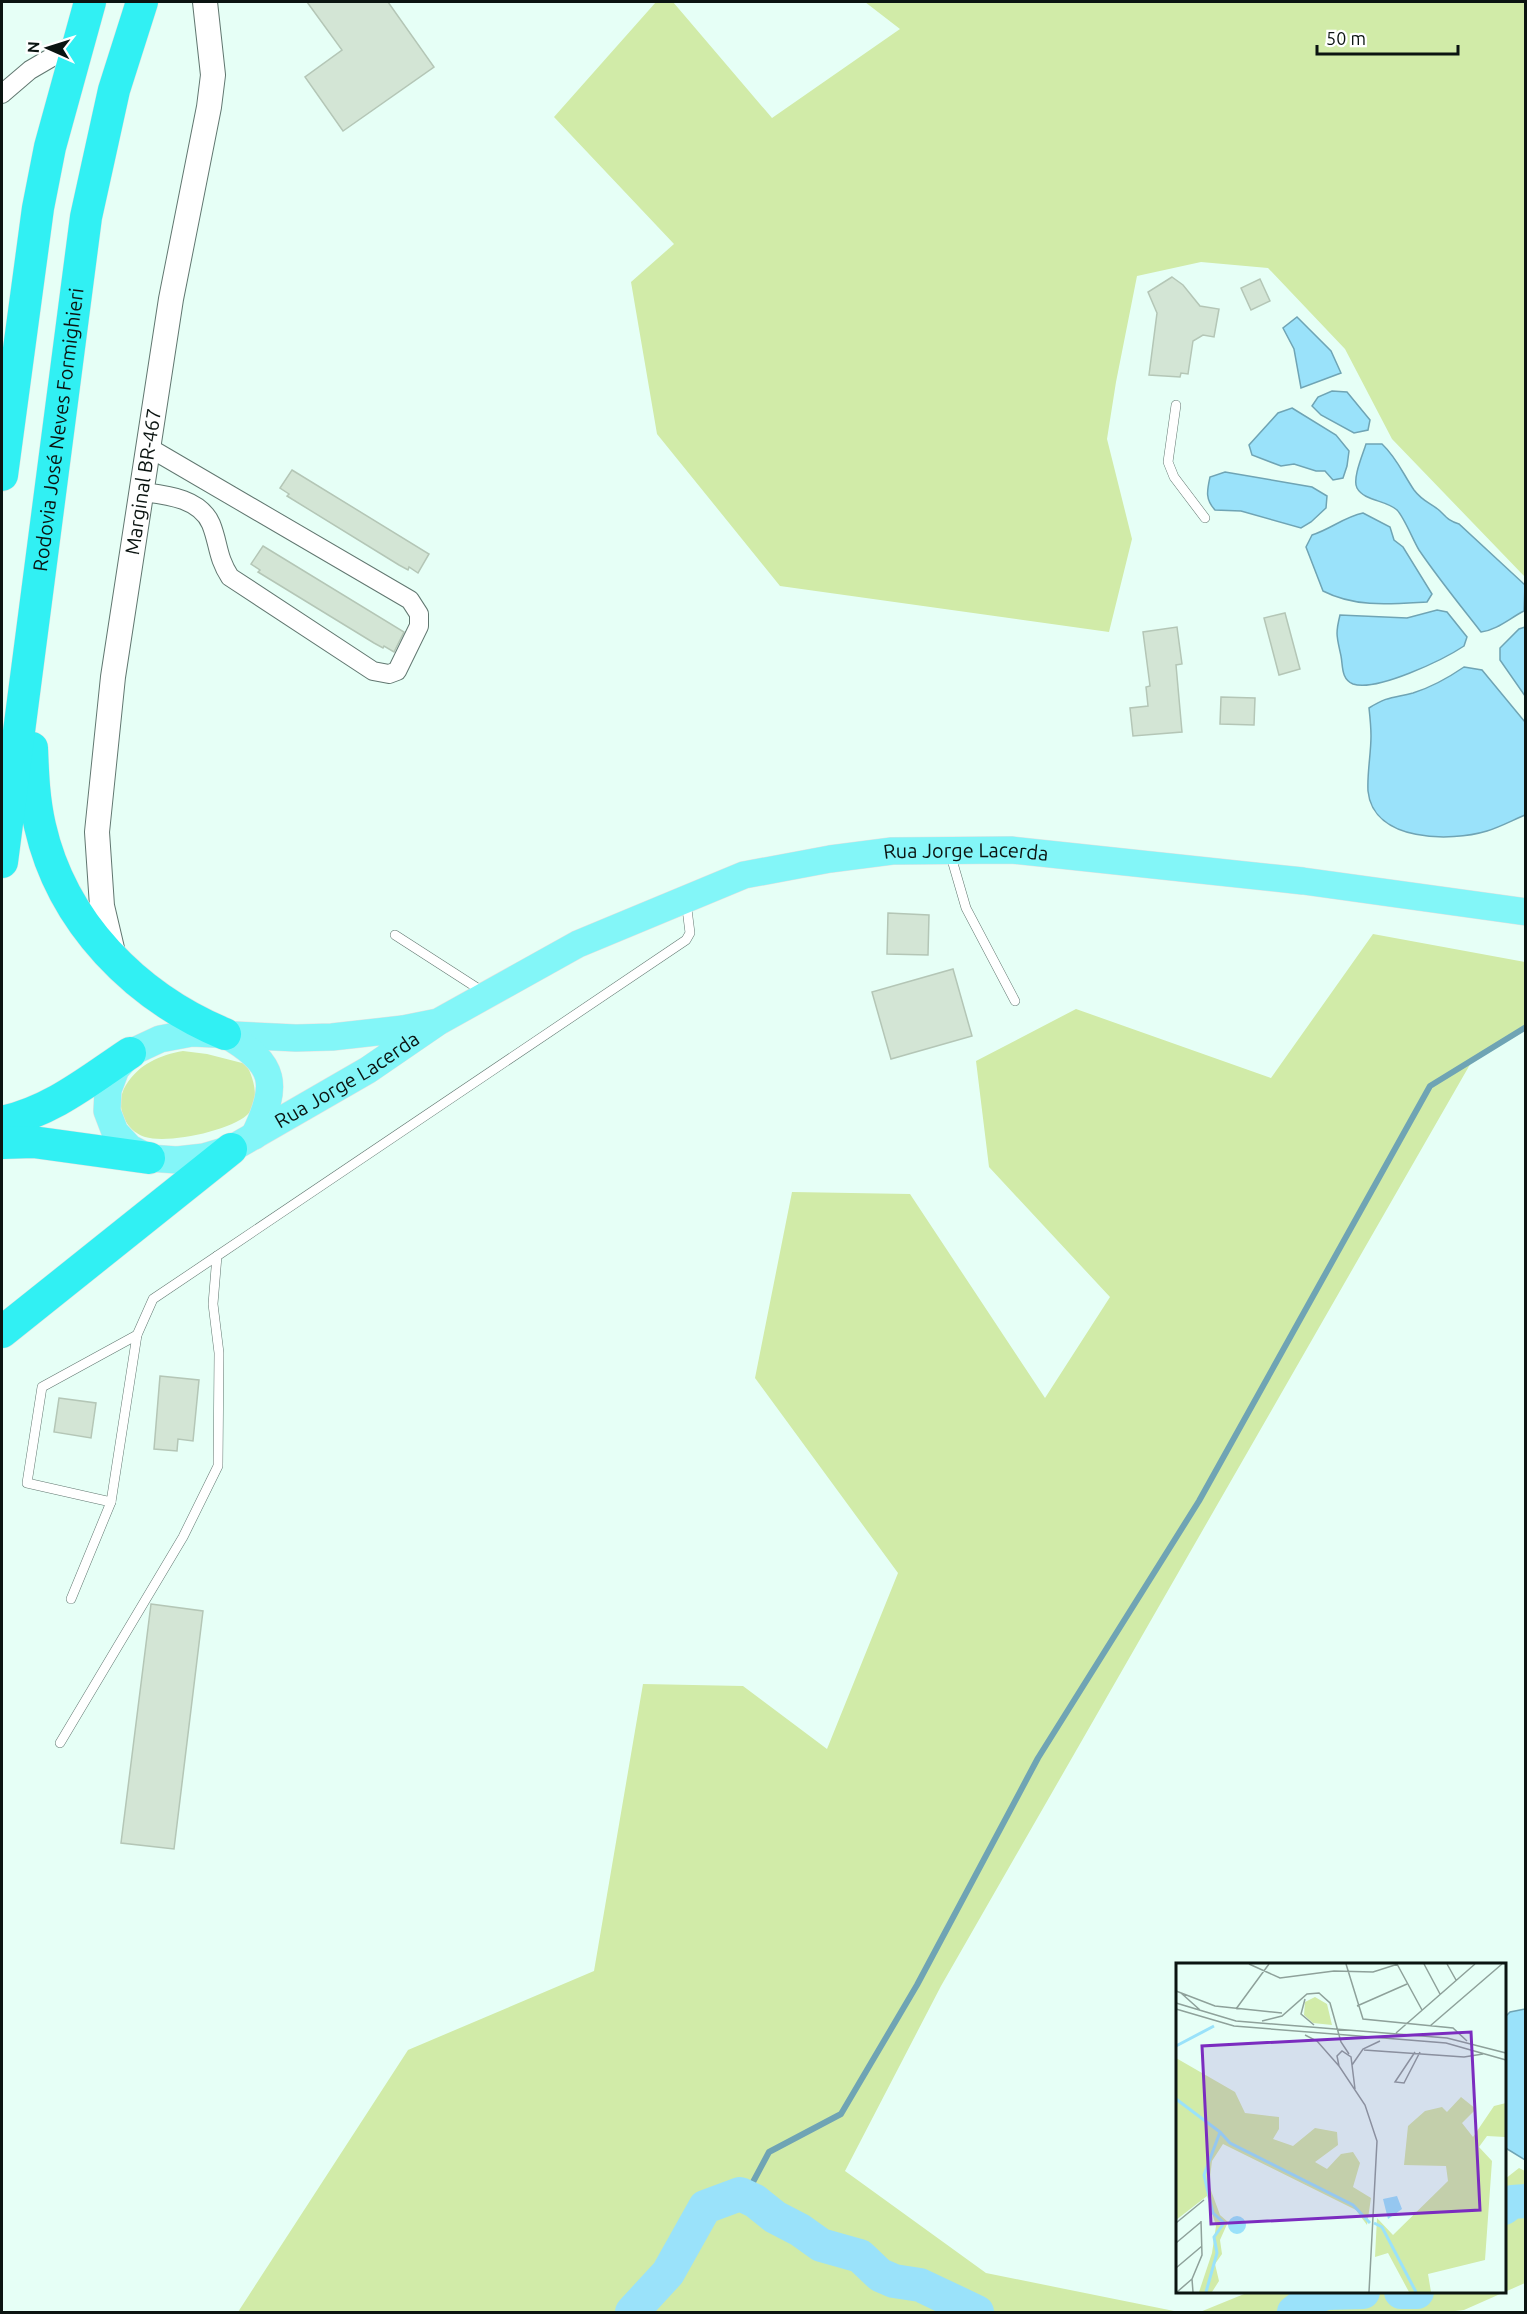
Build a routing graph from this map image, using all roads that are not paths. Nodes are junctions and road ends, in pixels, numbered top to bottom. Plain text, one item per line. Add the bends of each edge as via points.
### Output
1 (90, 2) edge
2 (142, 2) edge
3 (205, 2) edge
4 (78, 42) junction
5 (2, 94) edge
6 (1176, 405) dead end
7 (148, 447) junction
8 (182, 467) junction
9 (2, 475) edge
10 (143, 492) junction
11 (177, 497) junction
12 (1205, 518) dead end
13 (34, 621) junction
14 (949, 849) junction
15 (2, 862) edge
16 (685, 898) junction
17 (1526, 912) edge
18 (395, 935) dead end
19 (116, 962) junction
20 (487, 994) junction
21 (1015, 1001) dead end
22 (438, 1022) junction
23 (225, 1034) junction
24 (130, 1053) junction
25 (2, 1122) edge
26 (2, 1143) edge
27 (242, 1143) junction
28 (149, 1158) junction
29 (217, 1256) junction
30 (2, 1332) edge
31 (137, 1335) junction
32 (111, 1502) junction
33 (70, 1599) dead end
34 (60, 1743) dead end

1 - 4 highway
2 - 13 highway, Rodovia José Neves Formighieri via 114,90 86,216
3 - 7 main road, Marginal BR-467 via 213,75 209,107 171,299
4 - 5 street via 30,70
4 - 9 highway via 38,208
6 - 12 lane via 1168,462 1174,477
7 - 8 street
7 - 10 main road, Marginal BR-467
8 - 11 street
8 - 11 street via 410,600 419,614 419,626 397,671 373,671 230,577 220,563 211,523 201,510
10 - 11 street
10 - 19 main road, Marginal BR-467 via 114,677 97,832 102,906
13 - 15 highway, Rodovia José Neves Formighieri
13 - 19 highway via 33,777 40,827 48,855 76,913
14 - 16 main road, Rua Jorge Lacerda via 840,857 744,875
14 - 17 main road, Rua Jorge Lacerda via 1011,850 1270,878
14 - 21 lane via 966,908
16 - 20 main road, Rua Jorge Lacerda via 578,945
16 - 29 lane via 690,933 686,940
18 - 20 lane
19 - 23 highway via 177,1011
20 - 22 main road, Rua Jorge Lacerda
22 - 23 main road, Rua Jorge Lacerda via 332,1037
22 - 27 main road, Rua Jorge Lacerda via 368,1070
23 - 24 main road via 192,1033 160,1039
23 - 27 main road via 250,1048 266,1067 270,1090 267,1111
24 - 25 highway via 63,1099
24 - 28 main road via 116,1069 108,1090 107,1111 115,1132 130,1148
26 - 28 highway via 33,1142
27 - 28 main road via 195,1158
27 - 30 highway
29 - 31 lane via 156,1295
29 - 34 lane via 213,1304 219,1353 218,1466 183,1537
31 - 32 lane
31 - 32 lane via 42,1387 27,1483
32 - 33 lane

